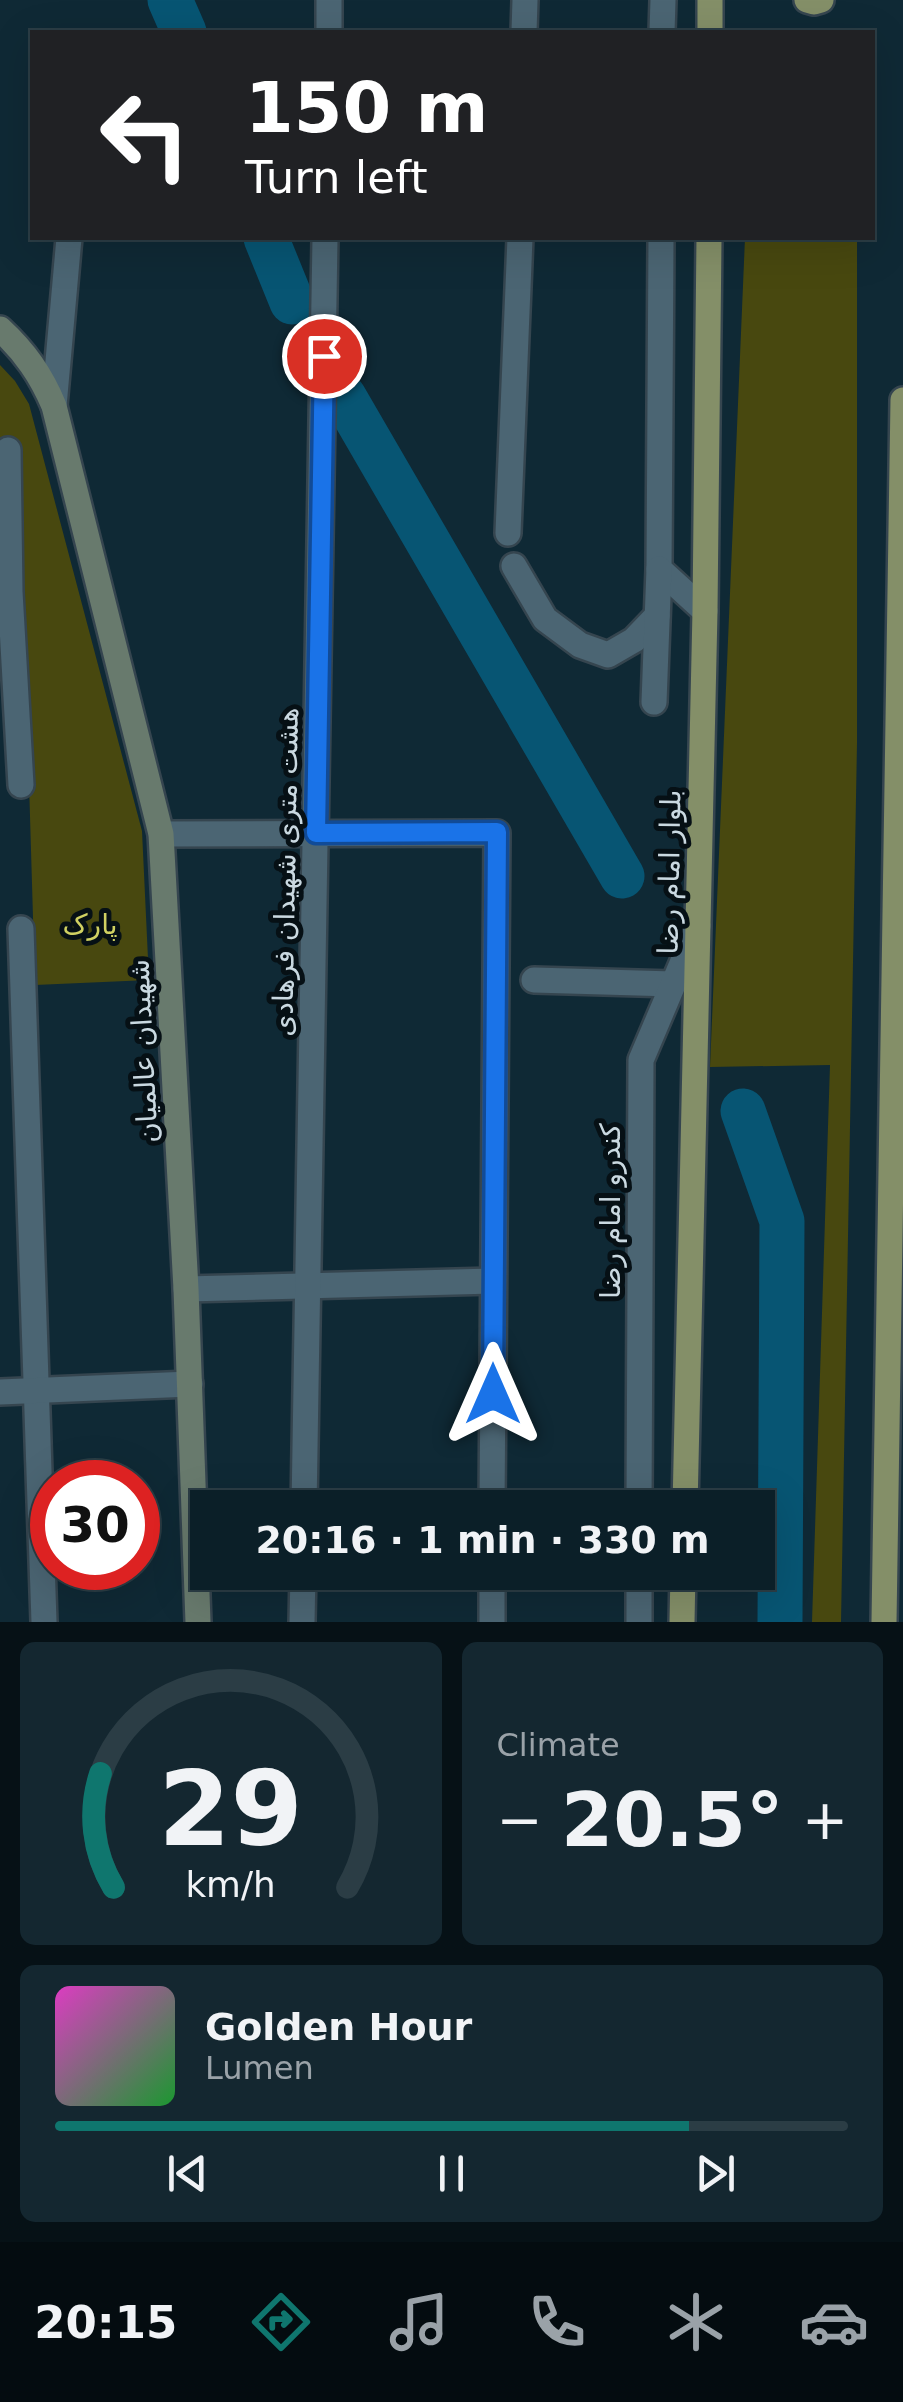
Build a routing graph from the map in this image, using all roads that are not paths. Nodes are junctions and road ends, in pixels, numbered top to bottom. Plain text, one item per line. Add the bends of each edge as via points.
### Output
1 (329, 0) edge
2 (525, 0) edge
3 (663, 0) edge
4 (710, 0) edge
5 (807, 0) edge
6 (820, 0) edge
7 (329, 30) edge
8 (524, 30) edge
9 (662, 30) edge
10 (710, 30) edge
11 (69, 240) edge
12 (325, 240) edge
13 (520, 240) edge
14 (661, 240) edge
15 (709, 240) edge
16 (0, 329) edge
17 (903, 400) edge
18 (54, 406) junction
19 (8, 450) dead end
20 (902, 504) edge
21 (508, 534) dead end
22 (514, 566) dead end
23 (659, 569) junction
24 (5, 592) edge
25 (704, 610) junction
26 (657, 616) junction
27 (654, 702) dead end
28 (20, 784) dead end
29 (316, 833) junction
30 (161, 834) junction
31 (698, 926) junction
32 (21, 929) dead end
33 (534, 980) dead end
34 (673, 984) junction
35 (903, 1127) edge
36 (891, 1152) junction
37 (493, 1282) junction
38 (308, 1287) junction
39 (186, 1289) junction
40 (190, 1384) junction
41 (36, 1391) junction
42 (0, 1392) edge
43 (304, 1490) edge
44 (492, 1490) edge
45 (639, 1490) edge
46 (685, 1490) edge
47 (303, 1590) edge
48 (492, 1590) edge
49 (639, 1590) edge
50 (683, 1590) edge
51 (44, 1622) edge
52 (198, 1622) edge
53 (302, 1622) edge
54 (492, 1622) edge
55 (639, 1622) edge
56 (682, 1622) edge
57 (884, 1622) edge

1 - 7 street
2 - 8 street
3 - 9 street
4 - 10 main road
5 - 6 main road
11 - 18 street
12 - 29 street, هشت متری شهیدان فرهادی
13 - 21 street
14 - 23 street
15 - 25 main road, بلوار امام رضا
16 - 18 street, شهیدان عالمیان via 27,355
17 - 20 main road
18 - 30 street, شهیدان عالمیان
19 - 24 street
20 - 36 main road
22 - 26 street via 545,619 580,645 608,655
23 - 25 street
23 - 26 street
24 - 28 street
25 - 31 main road, بلوار امام رضا
26 - 27 street
29 - 30 street
29 - 37 street via 497,832
29 - 38 street, هشت متری شهیدان فرهادی
30 - 39 street, شهیدان عالمیان
31 - 34 street, کندرو امام رضا
31 - 46 main road, بلوار امام رضا
32 - 41 street
33 - 34 street
34 - 45 street, کندرو امام رضا via 641,1060
35 - 36 street
36 - 57 main road
37 - 38 street
37 - 44 street
38 - 39 street
38 - 43 street, هشت متری شهیدان فرهادی
39 - 40 street, شهیدان عالمیان
40 - 41 street
40 - 52 street, شهیدان عالمیان
41 - 42 street
41 - 51 street
47 - 53 street
48 - 54 street
49 - 55 street
50 - 56 main road

